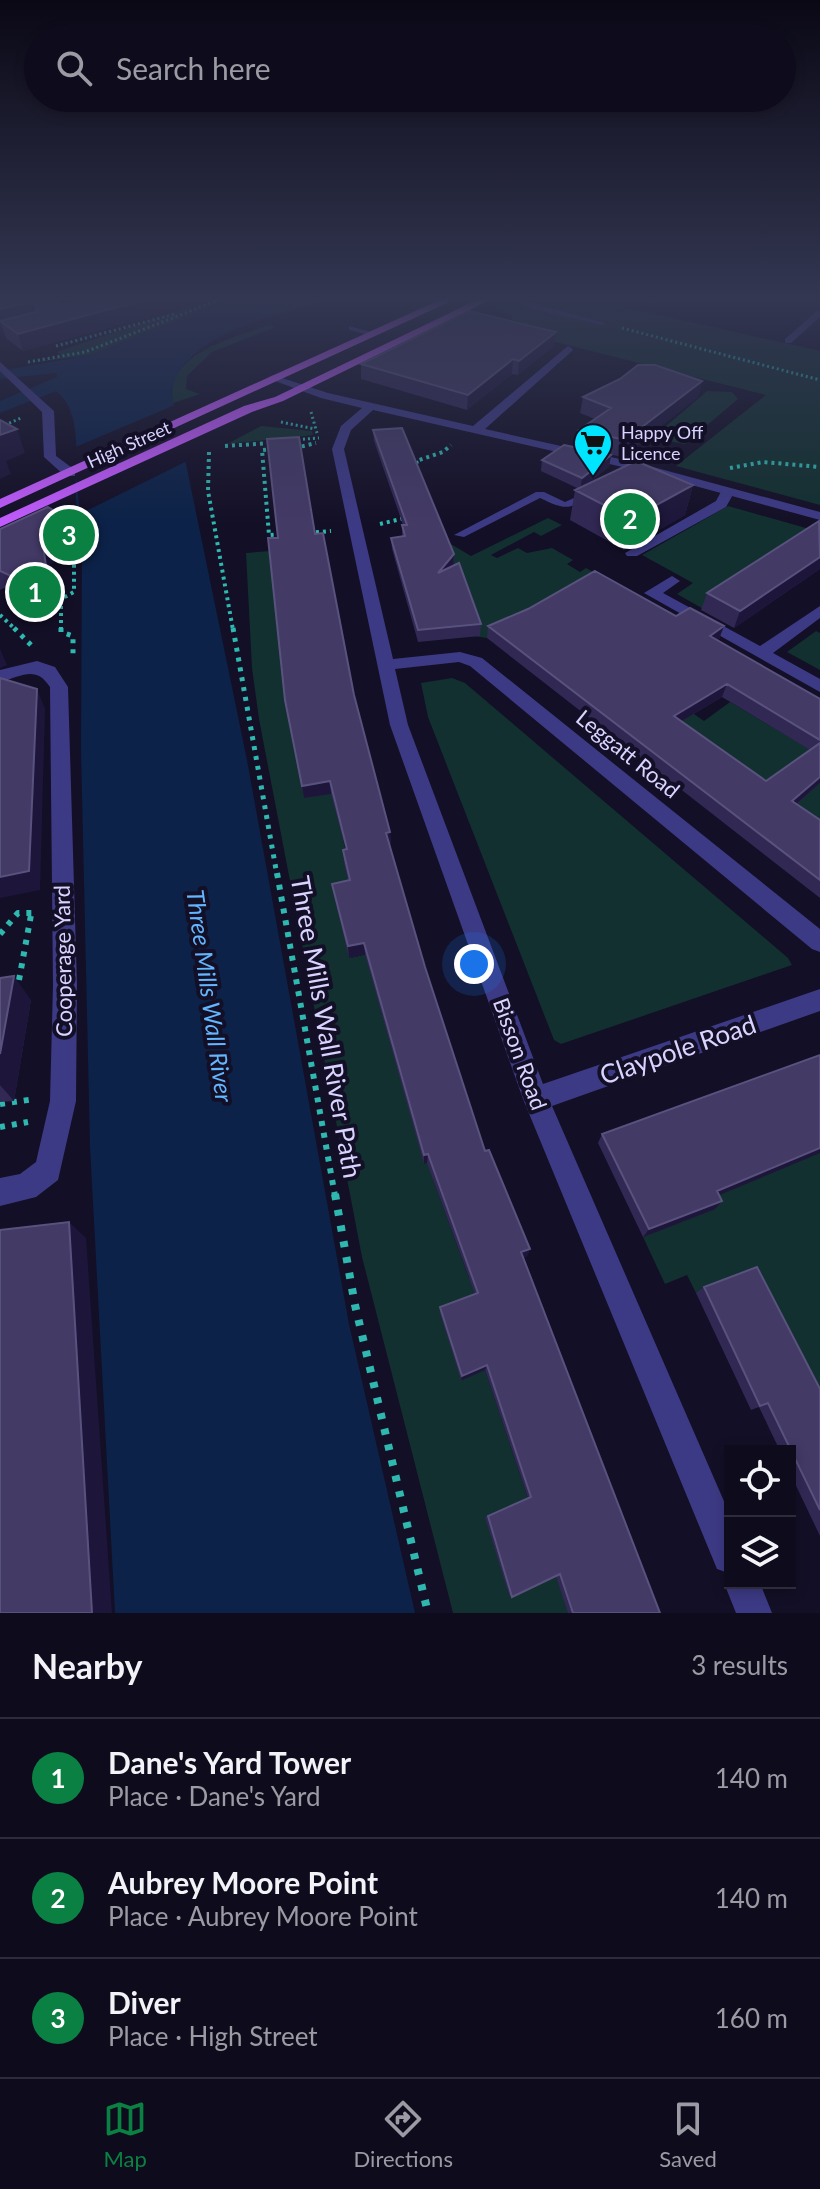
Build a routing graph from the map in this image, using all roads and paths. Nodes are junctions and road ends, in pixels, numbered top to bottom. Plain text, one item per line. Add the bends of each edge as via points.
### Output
1 (9, 373) edge
2 (284, 373) edge
3 (333, 373) edge
4 (539, 373) edge
5 (798, 373) edge
6 (273, 378) junction
7 (820, 379) edge
8 (300, 389) junction
9 (371, 406) junction
10 (17, 420) dead end
11 (275, 421) dead end
12 (0, 427) edge
13 (315, 429) dead end
14 (473, 429) junction
15 (289, 441) edge
16 (273, 442) edge
17 (205, 446) dead end
18 (227, 446) dead end
19 (820, 467) edge
20 (72, 472) junction
21 (421, 475) edge
22 (705, 484) junction
23 (603, 487) edge
24 (728, 491) junction
25 (0, 504) edge
26 (820, 516) edge
27 (413, 517) edge
28 (66, 520) edge
29 (0, 523) edge
30 (355, 528) junction
31 (299, 533) edge
32 (284, 534) edge
33 (460, 535) dead end
34 (632, 553) edge
35 (672, 581) dead end
36 (820, 611) edge
37 (0, 615) edge
38 (761, 653) junction
39 (386, 665) junction
40 (37, 667) junction
41 (0, 676) edge
42 (820, 686) edge
43 (59, 687) junction
44 (0, 934) edge
45 (820, 942) edge
46 (27, 979) dead end
47 (19, 980) junction
48 (10, 982) edge
49 (820, 1000) edge
50 (536, 1099) junction
51 (15, 1101) dead end
52 (0, 1104) edge
53 (10, 1125) dead end
54 (0, 1127) edge
55 (0, 1192) edge
56 (724, 1542) edge
57 (744, 1589) edge
58 (428, 1613) edge
59 (754, 1613) edge

1 - 20 street via 48,411 50,457
2 - 6 main road, High Street
3 - 8 main road, High Street
4 - 14 street
5 - 7 path
6 - 8 street
6 - 20 main road, High Street
8 - 9 street
8 - 29 main road, High Street
9 - 14 street
9 - 30 street, Bisson Road via 345,429 338,449
10 - 12 path
11 - 13 path
14 - 21 path via 443,452 416,461
14 - 22 street
15 - 32 path via 322,439 313,445 262,450 269,535
16 - 18 path
17 - 58 path, Three Mills Wall River Path via 208,491 355,1305
19 - 22 path via 740,464
20 - 25 main road, High Street
22 - 24 street
23 - 33 lane via 565,506 540,494
24 - 26 street
24 - 34 street via 721,504
27 - 30 path
28 - 43 path via 75,534 74,592 61,599 61,632 73,636 74,664
30 - 31 path
30 - 39 street, Bisson Road
35 - 38 street via 652,593
36 - 38 street
37 - 40 path via 38,652 32,656
38 - 42 street
39 - 45 street, Leggatt Road via 460,657 476,662
39 - 50 street, Bisson Road via 399,725
40 - 41 street
40 - 43 street via 49,671
43 - 55 street, Cooperage Yard via 63,1095 48,1170 26,1187
44 - 47 path via 18,913 31,914
46 - 47 path
47 - 48 path
49 - 50 street, Claypole Road
50 - 56 street, Bisson Road
51 - 52 path
53 - 54 path
57 - 59 street

